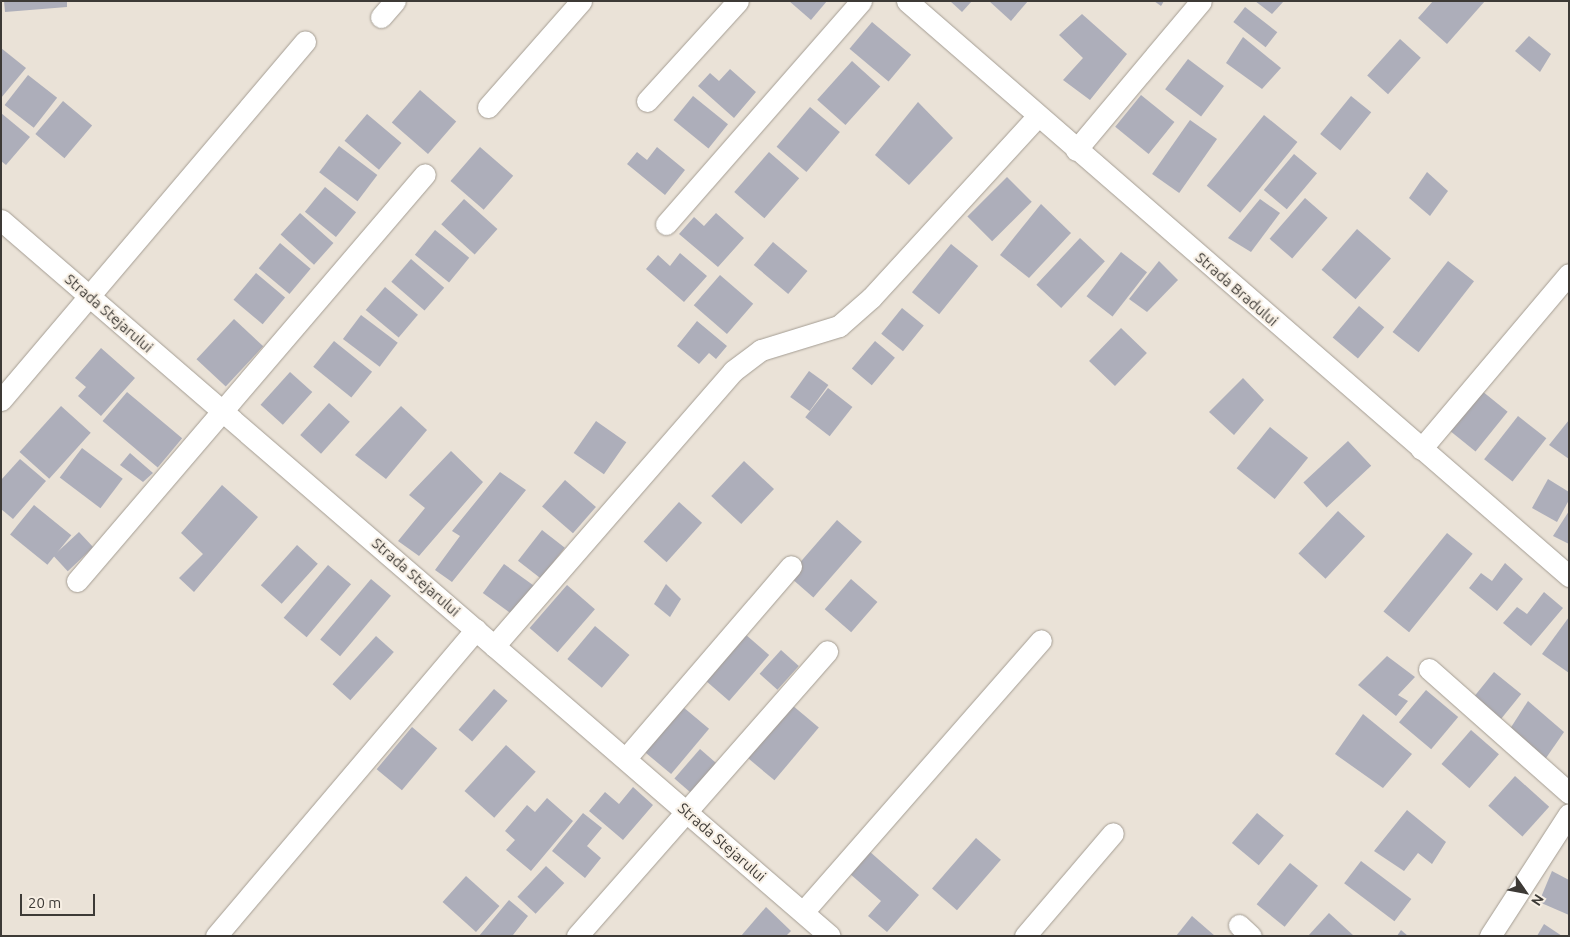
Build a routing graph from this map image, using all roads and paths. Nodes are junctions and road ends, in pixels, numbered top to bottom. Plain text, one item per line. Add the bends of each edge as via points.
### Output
1 (395, 1) edge
2 (581, 1) edge
3 (738, 1) edge
4 (861, 1) edge
5 (907, 1) edge
6 (1201, 1) edge
7 (381, 17) dead end
8 (305, 42) dead end
9 (647, 101) dead end
10 (488, 107) dead end
11 (1038, 116) junction
12 (1076, 150) junction
13 (425, 174) dead end
14 (1, 220) edge
15 (666, 224) dead end
16 (1569, 274) edge
17 (91, 297) junction
18 (1, 400) edge
19 (223, 412) junction
20 (1421, 449) junction
21 (791, 566) dead end
22 (1569, 576) edge
23 (77, 581) dead end
24 (476, 629) junction
25 (1041, 640) dead end
26 (494, 646) junction
27 (827, 651) dead end
28 (1429, 669) dead end
29 (626, 758) junction
30 (1569, 793) edge
31 (688, 811) junction
32 (1569, 814) edge
33 (1113, 833) dead end
34 (803, 912) junction
35 (216, 936) edge
36 (577, 936) edge
37 (830, 936) edge
38 (1025, 936) edge
39 (1490, 936) edge

1 - 7 street
2 - 10 street
3 - 9 street
4 - 15 street
5 - 11 street, Strada Bradului
6 - 12 street
8 - 17 street
11 - 12 street, Strada Bradului
11 - 26 street via 871,298 840,326 761,350 734,371
12 - 20 street, Strada Bradului
13 - 19 street
14 - 17 street, Strada Stejarului
16 - 20 street
17 - 18 street
17 - 19 street, Strada Stejarului
19 - 23 street
19 - 24 street, Strada Stejarului
20 - 22 street, Strada Bradului
21 - 29 street
24 - 26 street, Strada Stejarului
24 - 35 street
25 - 34 street
26 - 29 street, Strada Stejarului
27 - 31 street
28 - 30 street
29 - 31 street, Strada Stejarului
31 - 34 street, Strada Stejarului
31 - 36 street
32 - 39 street
33 - 38 street
34 - 37 street, Strada Stejarului

